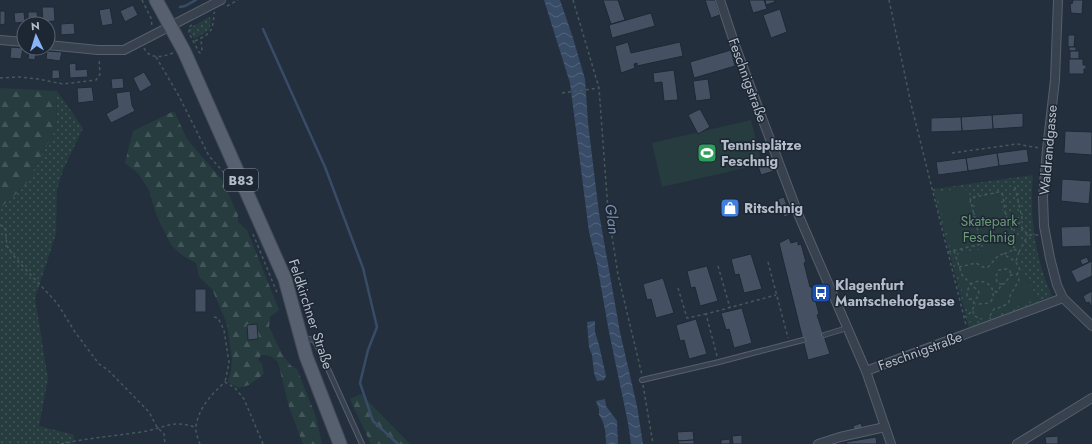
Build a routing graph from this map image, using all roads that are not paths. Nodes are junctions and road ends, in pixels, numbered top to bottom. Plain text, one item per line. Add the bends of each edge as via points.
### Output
1 (156, 0) edge
2 (720, 0) edge
3 (1058, 0) edge
4 (224, 3) edge
5 (172, 27) junction
6 (0, 40) edge
7 (16, 41) edge
8 (56, 46) edge
9 (1063, 298) junction
10 (1092, 326) edge
11 (847, 328) junction
12 (824, 335) dead end
13 (301, 338) junction
14 (803, 340) dead end
15 (866, 371) junction
16 (642, 380) road end
17 (1092, 398) edge
18 (885, 427) junction
19 (340, 444) edge
20 (362, 444) edge
21 (818, 444) edge
22 (891, 444) edge
23 (1017, 444) edge

1 - 5 main road, Feldkirchner Straße / B83
2 - 11 street, Feschnigstraße via 799,216
3 - 9 street, Waldrandgasse via 1055,80 1043,197 1045,235
4 - 5 street
5 - 8 street via 124,50
5 - 13 main road, Feldkirchner Straße / B83 via 285,280
6 - 7 street
9 - 10 street
9 - 15 street, Feschnigstraße
11 - 12 lane
11 - 15 street, Feschnigstraße
13 - 19 main road, Feldkirchner Straße / B83
13 - 20 lane via 314,340
14 - 16 lane
15 - 18 street
17 - 23 street
18 - 21 street
18 - 22 street

